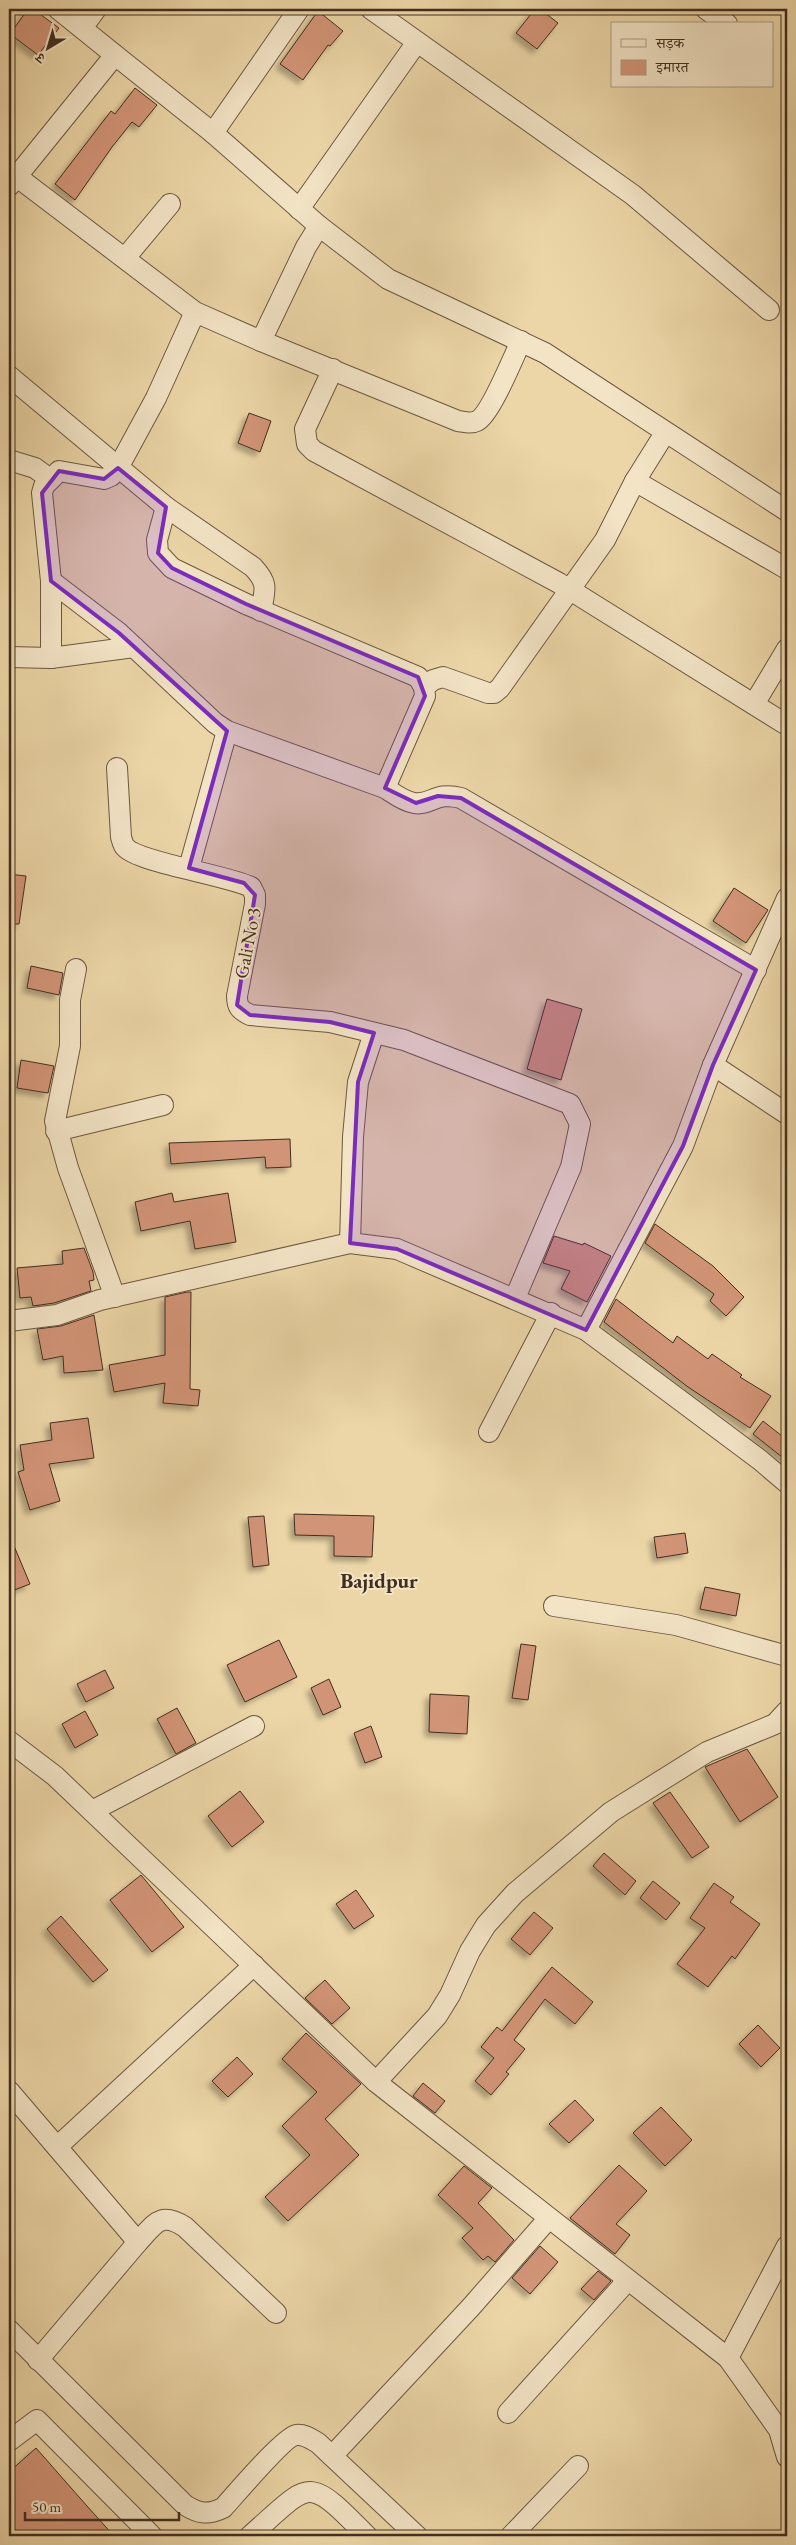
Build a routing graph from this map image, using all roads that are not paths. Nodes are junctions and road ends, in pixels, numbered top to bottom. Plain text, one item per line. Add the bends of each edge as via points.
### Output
1 (58, 9) edge
2 (96, 9) edge
3 (299, 9) edge
4 (371, 9) edge
5 (706, 9) edge
6 (723, 22) edge
7 (82, 28) junction
8 (417, 42) junction
9 (115, 55) junction
10 (212, 133) junction
11 (13, 181) edge
12 (170, 204) dead end
13 (299, 208) junction
14 (319, 226) junction
15 (125, 258) junction
16 (769, 310) dead end
17 (196, 312) junction
18 (261, 341) junction
19 (521, 341) junction
20 (333, 369) junction
21 (9, 376) edge
22 (665, 433) junction
23 (9, 460) edge
24 (118, 468) junction
25 (50, 479) junction
26 (635, 480) junction
27 (166, 508) junction
28 (787, 512) edge
29 (787, 569) edge
30 (51, 581) junction
31 (571, 590) junction
32 (261, 611) junction
33 (134, 647) junction
34 (787, 649) edge
35 (9, 657) edge
36 (51, 658) junction
37 (424, 687) junction
38 (754, 704) junction
39 (787, 725) edge
40 (227, 731) junction
41 (117, 768) dead end
42 (384, 788) junction
43 (188, 868) junction
44 (787, 898) edge
45 (76, 969) dead end
46 (756, 970) junction
47 (374, 1033) junction
48 (713, 1065) junction
49 (163, 1105) dead end
50 (787, 1114) edge
51 (56, 1131) junction
52 (350, 1243) junction
53 (115, 1297) junction
54 (515, 1298) junction
55 (551, 1313) junction
56 (9, 1320) edge
57 (586, 1330) junction
58 (489, 1432) dead end
59 (787, 1484) edge
60 (554, 1606) dead end
61 (787, 1656) edge
62 (787, 1711) edge
63 (254, 1726) dead end
64 (9, 1741) edge
65 (92, 1811) junction
66 (254, 1965) junction
67 (376, 2082) junction
68 (9, 2091) edge
69 (57, 2147) junction
70 (549, 2218) junction
71 (138, 2242) junction
72 (787, 2246) edge
73 (628, 2280) junction
74 (276, 2313) dead end
75 (9, 2330) edge
76 (728, 2358) junction
77 (38, 2360) junction
78 (508, 2413) dead end
79 (783, 2430) edge
80 (9, 2441) edge
81 (332, 2456) junction
82 (787, 2457) edge
83 (578, 2466) dead end
84 (152, 2536) edge
85 (250, 2536) edge
86 (367, 2536) edge
87 (417, 2536) edge
88 (511, 2536) edge

1 - 7 street
2 - 7 street
3 - 10 street
4 - 8 street
5 - 6 street
7 - 9 street
8 - 13 street
8 - 16 street via 633,195
9 - 10 street
9 - 11 street
10 - 13 street
11 - 15 street
12 - 15 street
13 - 14 street
14 - 18 street
14 - 19 street via 388,279
15 - 17 street
17 - 18 street
17 - 24 street via 156,398
18 - 20 street
19 - 20 street via 488,410 479,420 470,423 458,421
19 - 22 street via 545,353
20 - 31 street via 305,429 307,444 314,451
21 - 24 street
22 - 26 street
22 - 28 street
23 - 25 street via 35,468
24 - 25 street via 104,479 66,471 60,471
24 - 27 street
25 - 30 street via 42,493
26 - 29 street
26 - 31 street via 612,529
27 - 32 street via 262,577 266,586
27 - 32 street via 157,540 158,553 163,561
30 - 33 street
30 - 36 street
31 - 37 street via 494,693 443,677
31 - 38 street
32 - 37 street via 418,677
33 - 36 street
33 - 40 street
34 - 38 street
35 - 36 street
37 - 42 street via 425,696
38 - 39 street
40 - 42 street
40 - 43 street
41 - 43 street via 121,836 125,847 145,858
42 - 46 street via 416,803 438,796 461,798
43 - 47 street, Gali No 3 via 244,883 251,887 255,896 237,996 237,1005 242,1011 256,1016 330,1022
44 - 46 street
45 - 51 street via 70,1000 70,1046 55,1121
46 - 48 street
47 - 52 street via 358,1082
47 - 54 street via 412,1043 562,1099 577,1114 580,1124 571,1167
48 - 50 street
48 - 57 street via 683,1146
49 - 51 street
51 - 53 street
52 - 53 street
52 - 54 street via 396,1248
53 - 56 street via 57,1315
54 - 55 street
55 - 57 street
55 - 58 street
57 - 59 street via 760,1460
60 - 61 street via 676,1625
62 - 67 street via 775,1724 707,1752 612,1812 515,1893 482,1932 437,2016
63 - 65 street
64 - 65 street via 55,1776
65 - 66 street
66 - 67 street
66 - 69 street
67 - 70 street
68 - 69 street
69 - 71 street
70 - 73 street
70 - 81 street
71 - 74 street via 154,2226 172,2218
71 - 77 street
72 - 76 street
73 - 76 street
73 - 78 street
75 - 77 street
76 - 79 street
77 - 81 street via 185,2505 195,2511 210,2514 223,2508 295,2435 312,2439
79 - 82 street
80 - 84 street via 37,2420
81 - 87 street
83 - 88 street
85 - 86 street via 297,2494 311,2490 332,2501

